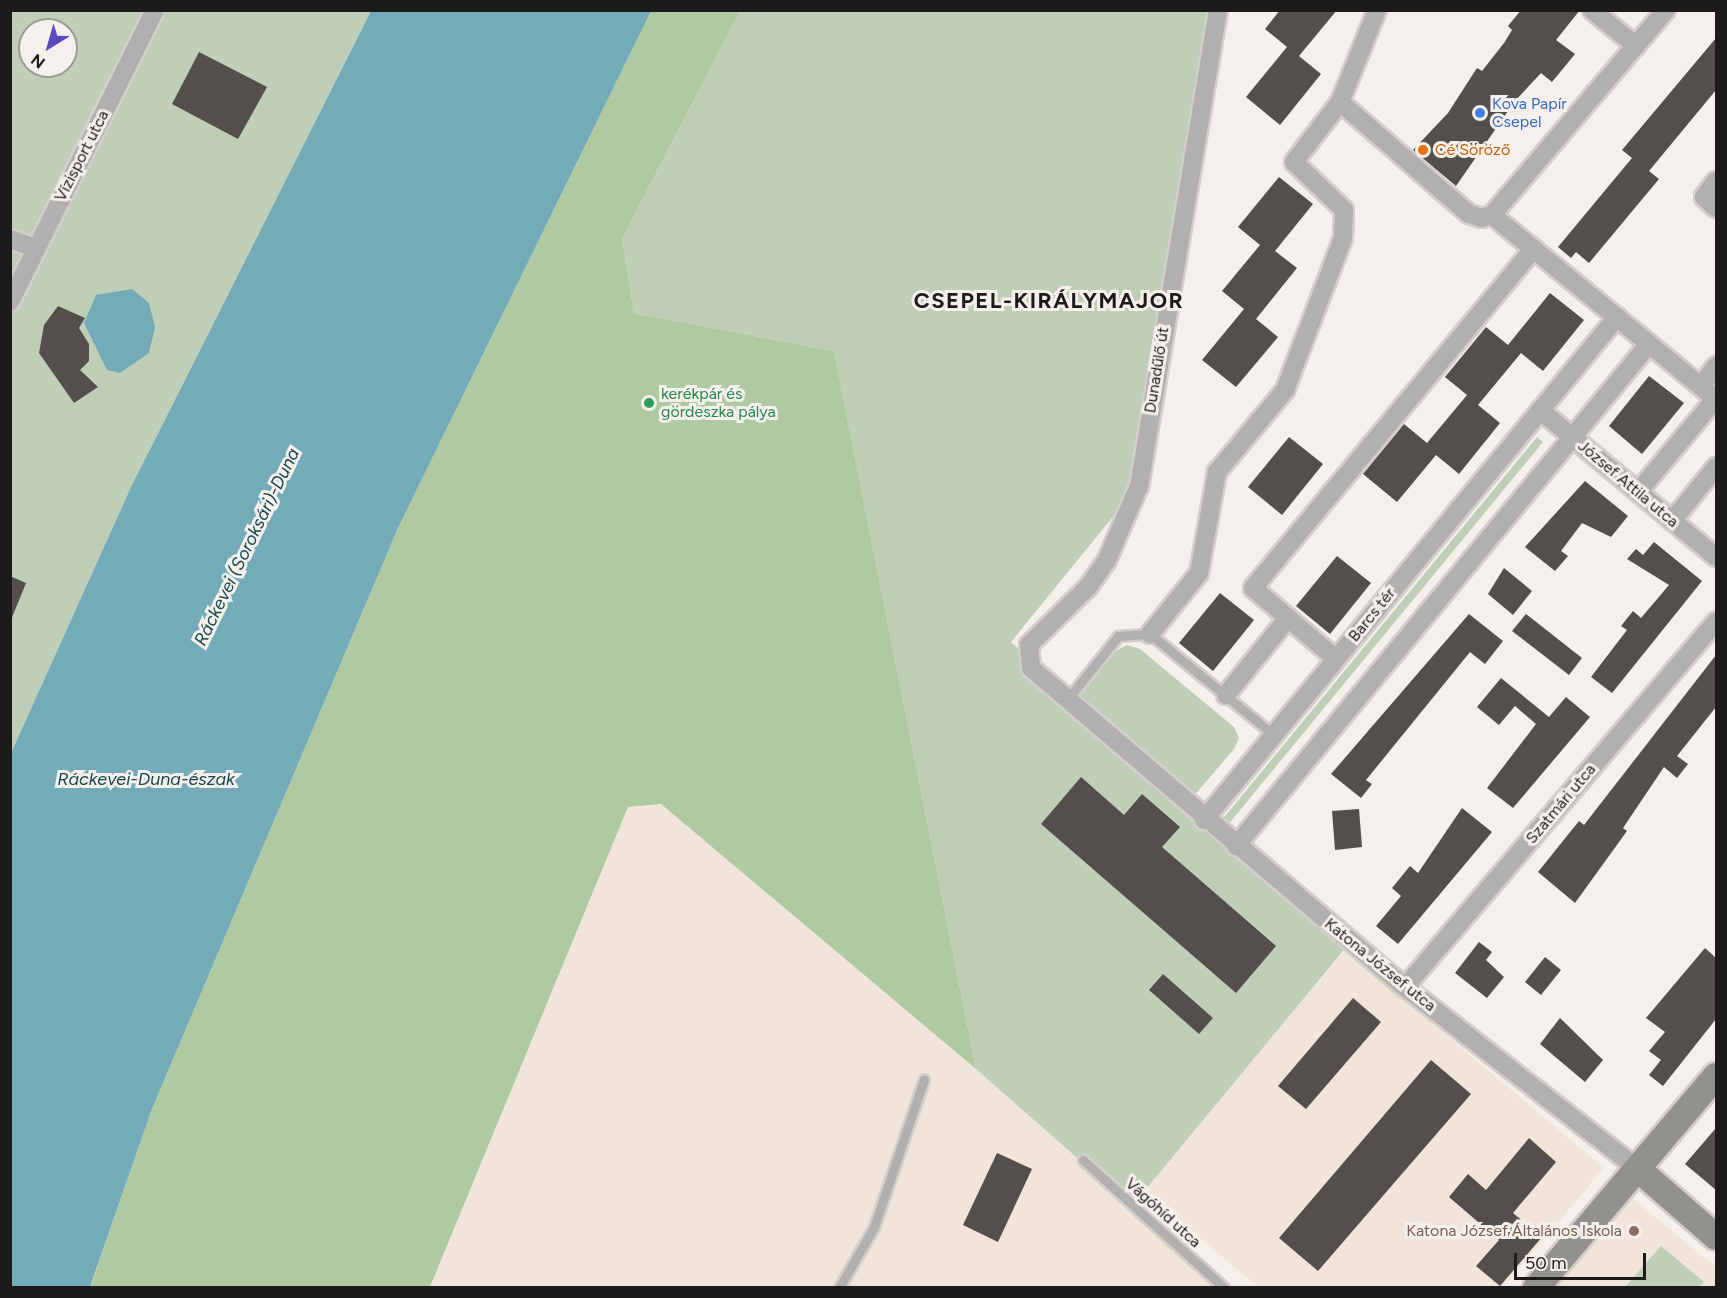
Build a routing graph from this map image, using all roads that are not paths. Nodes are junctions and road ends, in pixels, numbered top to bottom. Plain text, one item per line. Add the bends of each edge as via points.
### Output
1 (155, 10) edge
2 (1218, 10) edge
3 (1377, 10) edge
4 (1592, 10) edge
5 (1666, 10) edge
6 (1636, 46) junction
7 (1340, 102) junction
8 (1716, 181) edge
9 (1710, 202) edge
10 (1492, 215) junction
11 (10, 238) edge
12 (35, 248) junction
13 (1533, 249) junction
14 (10, 303) edge
15 (1617, 317) junction
16 (1649, 344) junction
17 (1716, 366) edge
18 (1701, 386) junction
19 (1716, 398) edge
20 (1540, 410) junction
21 (1572, 437) junction
22 (1716, 467) edge
23 (1638, 492) junction
24 (1672, 520) junction
25 (1716, 557) edge
26 (1288, 618) junction
27 (1716, 622) edge
28 (1150, 634) junction
29 (1336, 659) junction
30 (1050, 687) joint
31 (1226, 695) junction
32 (1065, 701) junction
33 (1274, 735) junction
34 (1204, 820) junction
35 (1236, 846) junction
36 (1406, 987) junction
37 (1716, 1076) edge
38 (924, 1078) dead end
39 (1083, 1160) dead end
40 (1638, 1169) junction
41 (1716, 1237) edge
42 (839, 1287) edge
43 (1224, 1287) edge
44 (1536, 1287) edge

1 - 12 street, Vízisport utca
2 - 30 street, Dunadűlő út via 1139,486 1107,560 1088,587 1029,645 1031,668
3 - 7 street
4 - 6 street
5 - 6 street
6 - 10 street
7 - 10 street via 1469,214
7 - 28 street via 1294,162 1344,210 1343,238 1285,390 1217,472 1199,573
8 - 9 street
10 - 13 street
11 - 12 street
12 - 14 street, Vízisport utca
13 - 15 street
13 - 26 street via 1253,588
15 - 16 street
15 - 20 street, Barcs tér
16 - 18 street
16 - 21 street
17 - 18 street
18 - 19 street
19 - 23 street
20 - 21 street, József Attila utca
20 - 29 street, Barcs tér
21 - 23 street, József Attila utca
21 - 35 street
22 - 24 street
23 - 24 street, József Attila utca
24 - 25 street, József Attila utca
26 - 29 street
26 - 31 street
27 - 36 street, Szatmári utca
28 - 31 lane
28 - 32 lane via 1118,636
29 - 33 street, Barcs tér
30 - 32 street, Katona József utca
31 - 33 lane
32 - 34 street, Katona József utca
33 - 34 street, Barcs tér
34 - 35 street, Katona József utca
35 - 36 street, Katona József utca
36 - 40 street, Katona József utca
37 - 40 street
38 - 42 lane via 874,1227
39 - 43 lane, Vágóhíd utca
40 - 41 street, Katona József utca
40 - 44 street

